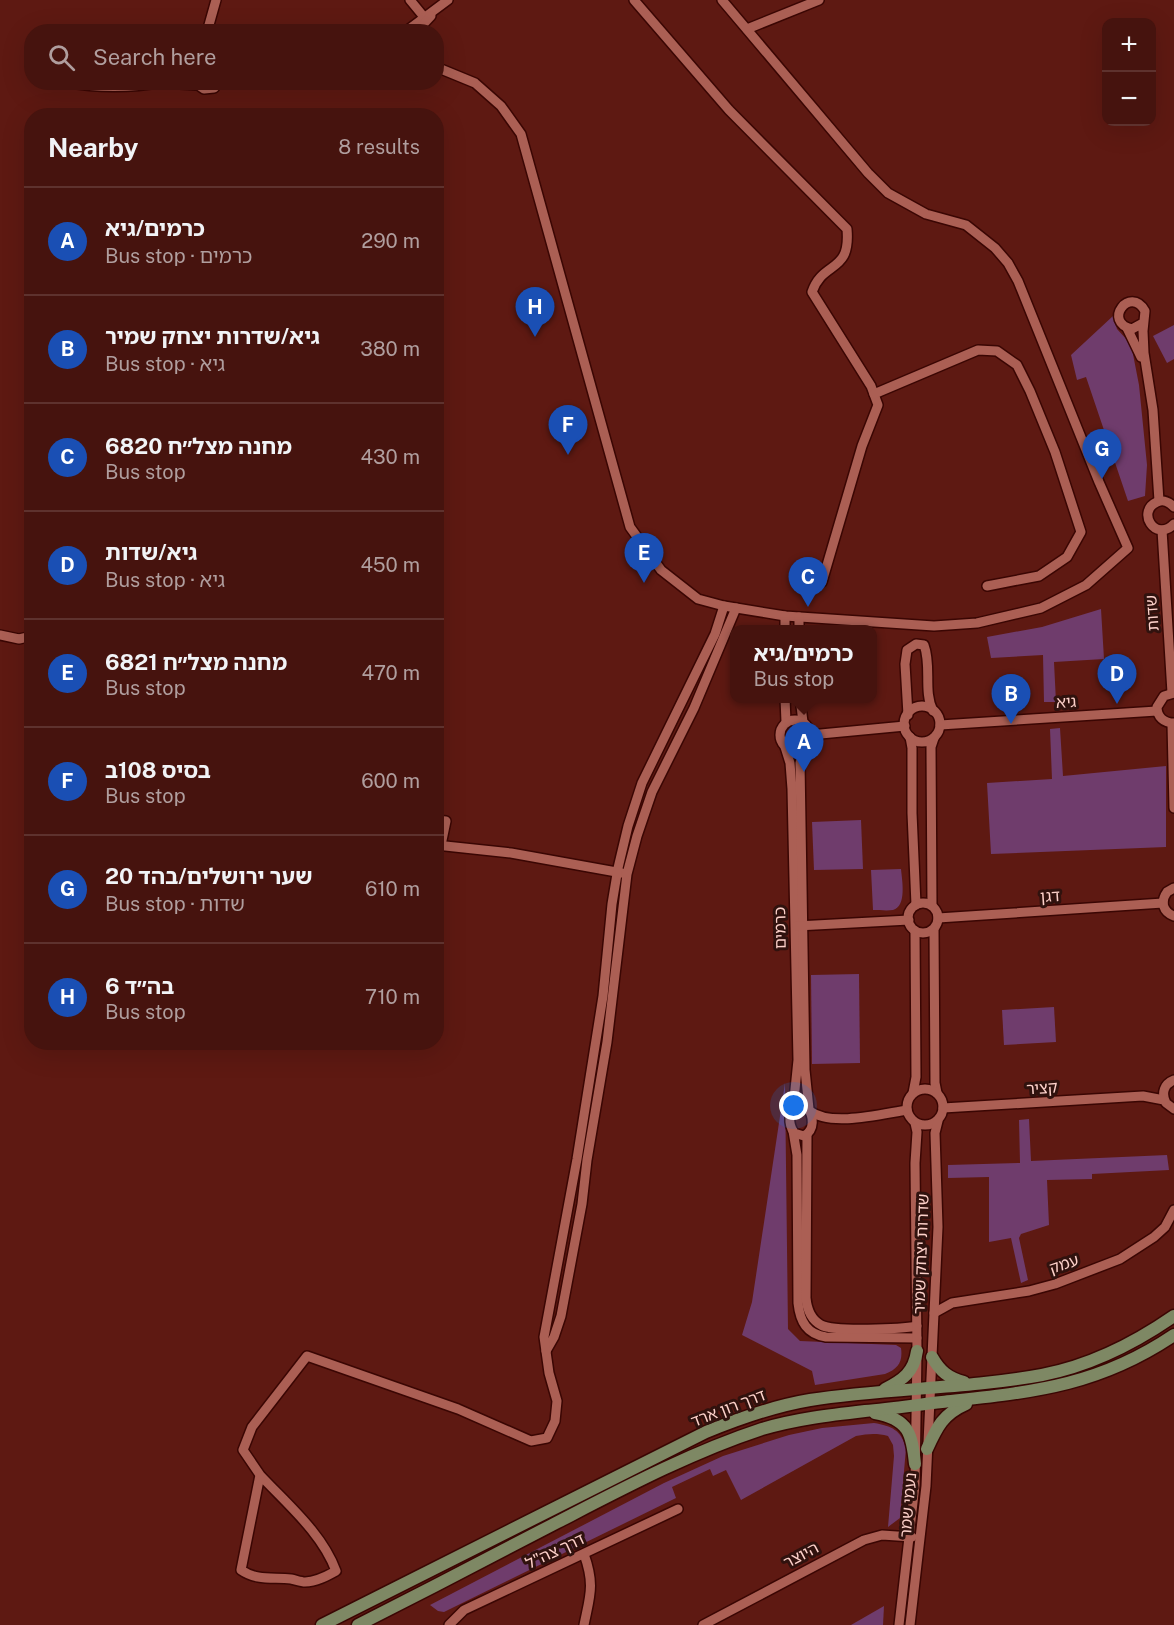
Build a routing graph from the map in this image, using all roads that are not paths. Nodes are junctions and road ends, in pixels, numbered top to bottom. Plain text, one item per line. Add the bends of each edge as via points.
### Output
1 (216, 0) edge
2 (410, 0) edge
3 (634, 0) edge
4 (722, 0) edge
5 (819, 0) edge
6 (445, 3) edge
7 (424, 17) junction
8 (210, 24) edge
9 (415, 24) edge
10 (424, 24) edge
11 (747, 29) junction
12 (444, 70) edge
13 (1143, 323) junction
14 (1127, 328) junction
15 (1145, 367) junction
16 (874, 394) junction
17 (1159, 501) junction
18 (1174, 507) edge
19 (1174, 524) edge
20 (1162, 530) junction
21 (822, 582) dead end
22 (987, 586) dead end
23 (724, 606) junction
24 (736, 608) junction
25 (785, 616) junction
26 (799, 617) junction
27 (785, 625) edge
28 (799, 625) edge
29 (0, 635) edge
30 (24, 638) edge
31 (1173, 693) edge
32 (785, 703) edge
33 (801, 703) edge
34 (933, 711) junction
35 (1157, 711) junction
36 (908, 715) junction
37 (786, 722) junction
38 (803, 722) junction
39 (1173, 723) edge
40 (940, 724) junction
41 (905, 726) junction
42 (810, 735) junction
43 (910, 737) junction
44 (934, 738) junction
45 (785, 747) junction
46 (804, 747) junction
47 (1174, 808) edge
48 (444, 846) edge
49 (622, 873) junction
50 (1174, 888) edge
51 (1163, 903) junction
52 (916, 905) junction
53 (932, 906) junction
54 (1174, 916) edge
55 (939, 918) junction
56 (909, 920) junction
57 (799, 926) junction
58 (934, 929) junction
59 (915, 931) junction
60 (1174, 1079) edge
61 (1164, 1089) junction
62 (913, 1094) junction
63 (937, 1094) junction
64 (1143, 1096) junction
65 (1164, 1100) junction
66 (944, 1108) junction
67 (793, 1109) junction
68 (809, 1110) junction
69 (907, 1110) junction
70 (1174, 1110) edge
71 (840, 1118) junction
72 (938, 1121) junction
73 (915, 1123) junction
74 (793, 1131) junction
75 (808, 1133) junction
76 (1173, 1215) edge
77 (936, 1289) junction
78 (952, 1303) junction
79 (934, 1313) junction
80 (1174, 1316) edge
81 (917, 1326) junction
82 (1174, 1335) edge
83 (917, 1338) junction
84 (546, 1351) junction
85 (917, 1351) junction
86 (932, 1357) junction
87 (971, 1383) junction
88 (923, 1389) junction
89 (878, 1392) junction
90 (978, 1399) junction
91 (922, 1404) junction
92 (865, 1411) junction
93 (927, 1449) junction
94 (915, 1464) junction
95 (260, 1475) junction
96 (678, 1509) dead end
97 (909, 1536) junction
98 (920, 1539) junction
99 (584, 1554) junction
100 (322, 1625) edge
101 (358, 1625) edge
102 (448, 1625) edge
103 (584, 1625) edge
104 (703, 1625) edge
105 (898, 1625) edge
106 (910, 1625) edge

1 - 8 street
2 - 7 street
3 - 16 street via 729,110 847,229 849,245 841,262 816,280 812,292
4 - 11 street
5 - 11 street
6 - 7 street
6 - 10 street
7 - 9 street
11 - 26 street via 888,194 926,214 966,225 1008,263 1128,548 1086,585 1041,608 977,623 934,626
12 - 23 street via 475,83 501,106 521,134 630,527 661,570 698,600
13 - 14 street
13 - 14 street via 1143,307 1136,302 1127,303 1119,313 1120,322
13 - 15 street
14 - 15 street
15 - 17 street via 1153,410
16 - 21 street via 878,405
16 - 22 street via 978,350 997,351 1017,365 1055,452 1081,532 1067,557 1039,576
17 - 18 street
17 - 20 street via 1148,510 1148,519 1153,527
19 - 20 street
20 - 31 street, שדות
23 - 24 street
23 - 49 street via 715,634 642,783 628,826
24 - 25 street
24 - 49 street via 694,708 652,792
25 - 26 street
25 - 27 street
26 - 28 street
29 - 30 street
31 - 35 street via 1160,699
32 - 37 street
33 - 38 street
34 - 36 street via 920,707
34 - 36 street via 927,654 924,645 916,644 907,650 906,657
34 - 40 street
35 - 39 street via 1162,720
35 - 40 street, גיא
36 - 41 street
37 - 38 street
37 - 45 street via 779,733
38 - 42 street
39 - 47 street
40 - 44 street
41 - 42 street
41 - 43 street
42 - 46 street
43 - 44 street via 919,742
43 - 52 street
44 - 53 street
45 - 46 street via 796,751
45 - 57 street, כרמים via 790,763
46 - 57 street, כרמים via 800,763
48 - 49 street
49 - 84 street via 612,904 603,996 544,1336
49 - 84 street via 607,1042 582,1204 561,1316
50 - 51 street via 1167,892
51 - 54 street
51 - 55 street, דגן
52 - 53 street
52 - 56 street
53 - 55 street
55 - 58 street
56 - 57 street
56 - 59 street
57 - 67 street, כרמים via 798,1060
57 - 68 street, כרמים
58 - 59 street
58 - 63 street
59 - 62 street
60 - 61 street
61 - 64 street, קציר
61 - 65 street
62 - 63 street via 928,1089
62 - 69 street
63 - 66 street
64 - 65 street, קציר
64 - 66 street, קציר
65 - 70 street
66 - 72 street
67 - 68 street via 801,1105
67 - 74 street
68 - 71 street via 824,1118
68 - 75 street via 812,1123
69 - 71 street
69 - 73 street
71 - 75 street
72 - 73 street via 924,1126
72 - 77 street, שדרות יצחק שמיר
73 - 81 street, שדרות יצחק שמיר
74 - 75 street via 800,1136
74 - 83 street via 797,1155 798,1303 802,1323 813,1333 826,1337
75 - 81 street via 806,1298 811,1316 834,1329
76 - 78 street, עמק via 1154,1238 1120,1259 1076,1277 1029,1291
77 - 78 street
77 - 79 street, שדרות יצחק שמיר
78 - 79 street, עמק
79 - 86 street, שדרות יצחק שמיר
80 - 87 main road, דרך רון ארד via 1132,1342 1080,1364 1043,1375
81 - 83 street, שדרות יצחק שמיר
82 - 90 main road, דרך רון ארד via 1118,1366 1079,1381
83 - 85 street, שדרות יצחק שמיר
84 - 95 street via 557,1401 555,1421 547,1438 531,1441 458,1409 307,1356 252,1427 243,1450
85 - 88 street, שדרות יצחק שמיר
85 - 89 main road via 908,1375
86 - 87 main road via 944,1374
86 - 88 street, שדרות יצחק שמיר
87 - 88 main road, דרך רון ארד
88 - 89 main road, דרך רון ארד
88 - 91 street, נעמי שמר
89 - 100 main road, דרך רון ארד via 774,1408 728,1423
90 - 91 main road, דרך רון ארד
90 - 93 main road via 946,1415
91 - 92 main road, דרך רון ארד
91 - 93 street, נעמי שמר
91 - 94 street, נעמי שמר
92 - 94 main road via 885,1415 906,1428 913,1439
92 - 101 main road, דרך רון ארד via 794,1420 686,1458
93 - 98 street, נעמי שמר
94 - 97 street, נעמי שמר
95 - 95 street via 241,1570 249,1576 306,1582 336,1571 310,1529
96 - 99 street, דרך צה"ל
97 - 98 street, היוצר
97 - 104 street, היוצר via 882,1535 864,1540
97 - 105 street, נעמי שמר
98 - 106 street, נעמי שמר
99 - 102 street, דרך צה"ל via 464,1610
99 - 103 street via 592,1576

